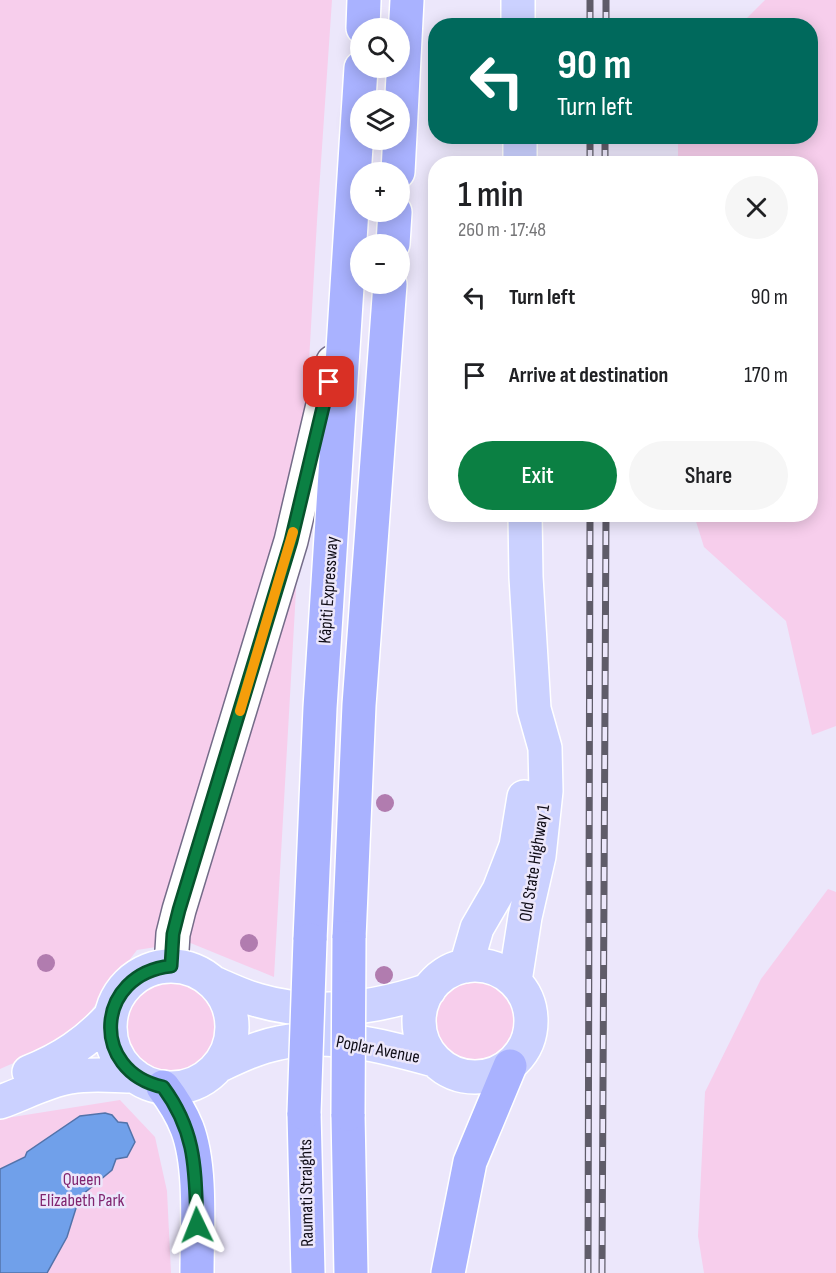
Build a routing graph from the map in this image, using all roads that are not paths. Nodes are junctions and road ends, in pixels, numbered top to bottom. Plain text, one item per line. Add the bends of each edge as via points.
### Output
1 (364, 0) edge
2 (407, 0) edge
3 (518, 0) edge
4 (363, 18) edge
5 (518, 18) edge
6 (360, 78) edge
7 (399, 162) edge
8 (389, 294) edge
9 (345, 314) junction
10 (525, 522) edge
11 (534, 709) junction
12 (171, 966) junction
13 (466, 966) junction
14 (515, 981) junction
15 (214, 983) junction
16 (429, 990) junction
17 (111, 1016) junction
18 (434, 1060) junction
19 (218, 1066) junction
20 (510, 1066) junction
21 (149, 1082) junction
22 (0, 1084) edge
23 (0, 1102) edge
24 (304, 1113) joint
25 (197, 1273) edge
26 (308, 1273) edge
27 (351, 1273) edge
28 (448, 1273) edge

1 - 4 highway
2 - 7 highway
3 - 5 main road
6 - 9 highway, Kāpiti Expressway
8 - 27 highway, bridge via 359,705 349,938
9 - 12 lane via 291,541 179,910
9 - 24 highway, Kāpiti Expressway, bridge via 320,708
10 - 11 main road, Old State Highway 1
11 - 13 main road, Old State Highway 1 via 516,846 499,890 477,928
11 - 14 main road, Old State Highway 1 via 545,748 546,791 539,856
12 - 15 main road via 196,971
12 - 17 main road via 144,972 127,985
13 - 14 main road via 493,968
13 - 16 main road via 447,972
14 - 20 main road via 526,995 532,1031 526,1048
15 - 16 main road, Poplar Avenue via 255,1000 320,1010 384,1004
15 - 19 main road via 230,1010 232,1026 229,1046
16 - 18 main road via 421,1007 419,1026 423,1044
17 - 21 main road via 110,1031 119,1059
17 - 22 main road via 74,1050
18 - 19 main road, Poplar Avenue via 399,1050 327,1039 279,1043
18 - 20 main road via 449,1072 466,1077 484,1077
19 - 21 main road via 187,1086
20 - 28 highway via 471,1162
21 - 23 main road via 94,1075 70,1077
21 - 25 highway via 177,1105 187,1128 192,1149
24 - 26 highway, Raumati Straights

